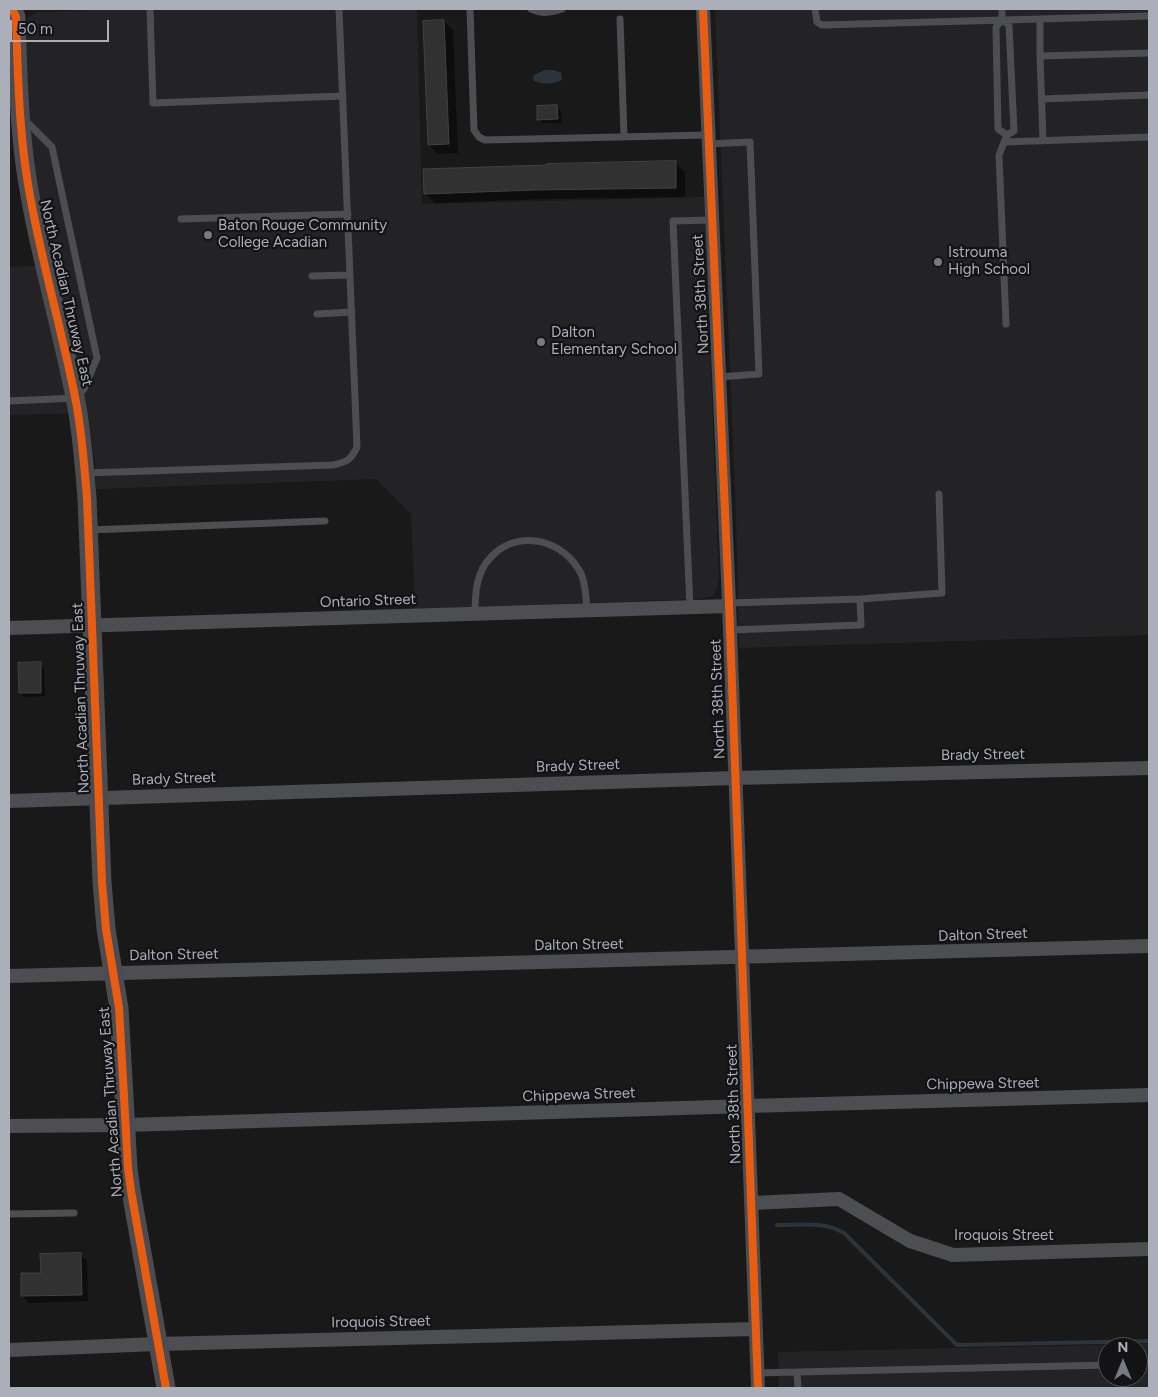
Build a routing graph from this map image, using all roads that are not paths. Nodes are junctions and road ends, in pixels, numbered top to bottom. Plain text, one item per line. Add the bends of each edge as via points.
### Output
1 (12, 9) edge
2 (150, 9) edge
3 (339, 9) edge
4 (470, 9) edge
5 (531, 9) edge
6 (562, 9) edge
7 (703, 9) edge
8 (815, 9) edge
9 (1002, 10) edge
10 (1149, 16) edge
11 (1040, 19) junction
12 (620, 20) dead end
13 (1002, 20) junction
14 (1149, 53) edge
15 (1040, 56) junction
16 (1149, 95) edge
17 (343, 96) junction
18 (1042, 99) junction
19 (20, 114) junction
20 (624, 136) junction
21 (1149, 137) edge
22 (1005, 138) junction
23 (708, 139) junction
24 (1043, 140) junction
25 (348, 214) junction
26 (181, 219) dead end
27 (712, 220) junction
28 (350, 275) junction
29 (312, 276) dead end
30 (352, 312) junction
31 (317, 314) dead end
32 (1006, 324) dead end
33 (719, 377) junction
34 (76, 398) junction
35 (9, 401) edge
36 (85, 472) junction
37 (939, 494) dead end
38 (324, 521) dead end
39 (89, 530) junction
40 (860, 599) junction
41 (729, 604) junction
42 (690, 607) junction
43 (587, 610) junction
44 (475, 614) junction
45 (92, 625) junction
46 (9, 628) edge
47 (730, 630) junction
48 (1149, 768) edge
49 (734, 778) junction
50 (98, 798) junction
51 (9, 800) edge
52 (1149, 946) edge
53 (742, 958) junction
54 (113, 972) junction
55 (9, 976) edge
56 (1149, 1096) edge
57 (748, 1106) junction
58 (126, 1124) junction
59 (9, 1126) edge
60 (752, 1203) junction
61 (74, 1213) dead end
62 (9, 1214) edge
63 (1149, 1249) edge
64 (755, 1328) junction
65 (158, 1344) junction
66 (9, 1350) edge
67 (1098, 1366) edge
68 (797, 1372) junction
69 (757, 1373) junction
70 (166, 1388) edge
71 (758, 1388) edge
72 (798, 1388) edge

1 - 19 street, North Acadian Thruway East via 16,17
2 - 17 lane via 153,103
3 - 17 lane
4 - 20 lane via 474,130 478,137 485,140
5 - 6 lane via 549,13
7 - 23 street, North 38th Street
8 - 13 lane via 817,22 822,25
9 - 13 lane
10 - 11 lane
11 - 13 lane
11 - 15 lane
12 - 20 lane
13 - 22 lane via 996,26 998,129
13 - 22 lane via 1009,25 1014,121 1014,131
14 - 15 lane
15 - 18 lane
16 - 18 lane
17 - 25 lane
18 - 24 lane
19 - 34 street, North Acadian Thruway East via 31,201
19 - 34 lane via 52,147 97,358 84,389
20 - 23 lane
21 - 24 lane
22 - 24 lane
22 - 32 lane via 999,155
23 - 27 street, North 38th Street
23 - 33 lane via 750,142 759,374
25 - 26 lane
25 - 28 lane
27 - 33 street, North 38th Street
27 - 42 lane via 673,221
28 - 29 lane
28 - 30 lane
30 - 31 lane
30 - 36 lane via 357,447 345,462 333,465
33 - 41 street, North 38th Street
34 - 35 lane
34 - 36 street, North Acadian Thruway East
36 - 39 street, North Acadian Thruway East
37 - 40 lane via 942,593
38 - 39 lane
39 - 45 street, North Acadian Thruway East
40 - 41 lane
40 - 47 lane via 861,625
41 - 42 street, Ontario Street
41 - 47 street, North 38th Street
42 - 43 street, Ontario Street
43 - 44 street, Ontario Street
43 - 44 lane via 582,575 571,558 554,545 536,540 519,541 491,556 477,585
44 - 45 street, Ontario Street
45 - 46 street, Ontario Street
45 - 50 street, North Acadian Thruway East
47 - 49 street, North 38th Street
48 - 49 street, Brady Street
49 - 50 street, Brady Street
49 - 53 street, North 38th Street
50 - 51 street, Brady Street
50 - 54 street, North Acadian Thruway East via 104,906
52 - 53 street, Dalton Street
53 - 54 street, Dalton Street
53 - 57 street, North 38th Street
54 - 55 street, Dalton Street
54 - 58 street, North Acadian Thruway East via 119,1008
56 - 57 street, Chippewa Street
57 - 58 street, Chippewa Street
57 - 60 street, North 38th Street
58 - 59 street, Chippewa Street
58 - 65 street, North Acadian Thruway East via 131,1191
60 - 63 street, Iroquois Street via 839,1199 910,1241 953,1255
60 - 64 street, North 38th Street
61 - 62 lane
64 - 65 street, Iroquois Street
64 - 69 street, North 38th Street
65 - 66 street, Iroquois Street
65 - 70 street, North Acadian Thruway East
67 - 68 lane
68 - 69 lane
68 - 72 lane
69 - 71 street, North 38th Street

